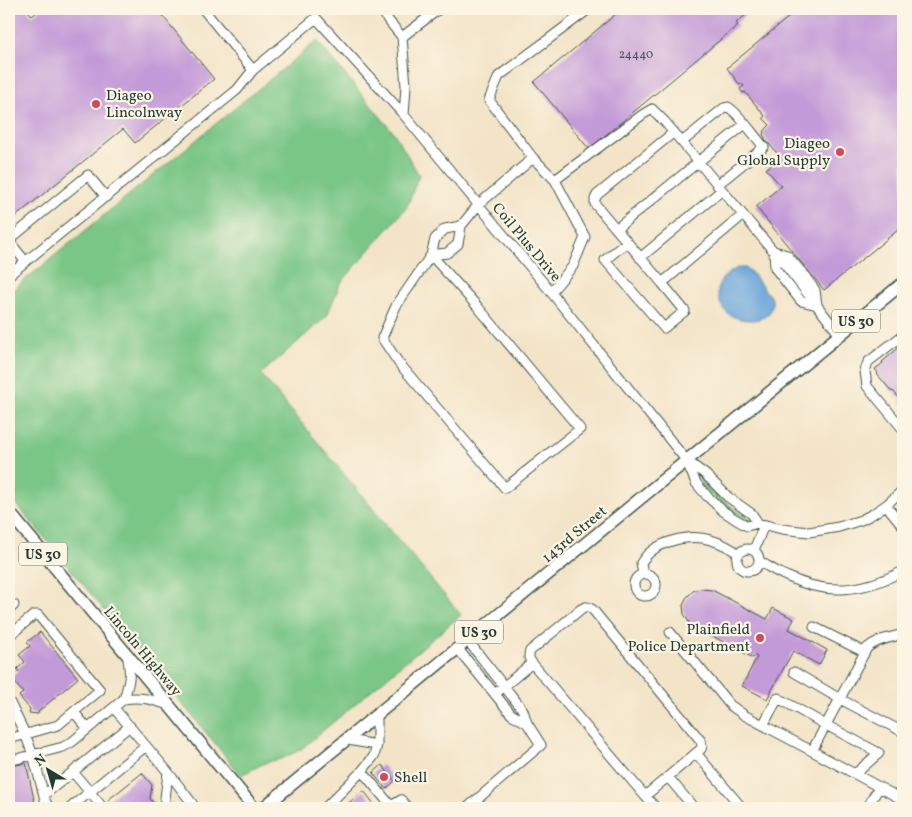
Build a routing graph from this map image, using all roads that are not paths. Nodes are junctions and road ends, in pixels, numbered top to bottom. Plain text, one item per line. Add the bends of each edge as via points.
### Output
1 (203, 9) edge
2 (379, 9) edge
3 (439, 9) edge
4 (589, 9) edge
5 (402, 37) junction
6 (253, 70) junction
7 (404, 115) junction
8 (745, 124) junction
9 (674, 132) junction
10 (682, 142) junction
11 (533, 158) junction
12 (698, 162) junction
13 (554, 180) junction
14 (720, 187) junction
15 (106, 196) junction
16 (478, 205) junction
17 (743, 215) junction
18 (461, 226) junction
19 (616, 229) junction
20 (9, 240) edge
21 (627, 242) junction
22 (431, 255) junction
23 (640, 258) junction
24 (25, 261) junction
25 (9, 275) edge
26 (662, 283) junction
27 (903, 283) edge
28 (551, 292) junction
29 (840, 335) junction
30 (903, 335) edge
31 (903, 429) edge
32 (686, 460) junction
33 (903, 490) edge
34 (886, 505) junction
35 (9, 512) edge
36 (761, 524) junction
37 (903, 526) edge
38 (754, 550) junction
39 (739, 554) junction
40 (759, 561) junction
41 (903, 571) edge
42 (643, 574) dead end
43 (814, 627) dead end
44 (670, 632) dead end
45 (903, 634) edge
46 (9, 636) edge
47 (468, 641) junction
48 (458, 649) junction
49 (864, 652) junction
50 (127, 654) junction
51 (532, 663) junction
52 (794, 672) dead end
53 (504, 686) junction
54 (494, 694) junction
55 (840, 699) junction
56 (124, 700) junction
57 (9, 701) edge
58 (169, 705) junction
59 (114, 708) junction
60 (74, 712) junction
61 (378, 716) junction
62 (527, 723) junction
63 (763, 725) junction
64 (826, 725) junction
65 (130, 726) junction
66 (88, 729) junction
67 (903, 732) edge
68 (25, 734) junction
69 (9, 738) edge
70 (348, 740) junction
71 (146, 746) junction
72 (377, 746) junction
73 (812, 751) junction
74 (696, 753) junction
75 (33, 756) junction
76 (9, 761) edge
77 (362, 771) junction
78 (73, 772) junction
79 (168, 772) junction
80 (855, 774) junction
81 (668, 777) junction
82 (879, 787) junction
83 (90, 792) junction
84 (44, 795) junction
85 (645, 796) junction
86 (903, 800) edge
87 (389, 807) edge
88 (50, 808) edge
89 (70, 808) edge
90 (103, 808) edge
91 (164, 808) edge
92 (194, 808) edge
93 (254, 808) edge
94 (263, 808) edge
95 (325, 808) edge
96 (408, 808) edge
97 (467, 808) edge
98 (656, 808) edge
99 (694, 808) edge
100 (742, 808) edge
101 (867, 808) edge

1 - 6 street
2 - 5 street
3 - 5 street
4 - 11 street via 499,76 489,100
5 - 7 street via 406,86
6 - 7 street, Coil Plus Drive via 316,18
6 - 15 street via 237,90
7 - 16 street, Coil Plus Drive
8 - 10 street via 732,110 724,108
8 - 12 street
8 - 14 street via 764,147
9 - 10 street
9 - 13 street via 652,109
9 - 19 street via 596,197 595,204
10 - 12 street
11 - 13 street
11 - 16 street
12 - 14 street
12 - 19 street
13 - 28 street via 585,237 573,266
14 - 17 street
14 - 23 street
15 - 20 street via 88,175
15 - 24 street
16 - 18 street
16 - 28 street, Coil Plus Drive
17 - 26 street
17 - 29 street
18 - 22 street via 445,230 434,239
18 - 22 street via 458,244 448,253
19 - 21 street
20 - 24 street
21 - 23 street
21 - 26 street via 605,260 664,328 685,311
22 - 22 street via 396,306 382,338 398,362 505,488 580,429
23 - 26 street
24 - 25 street
27 - 29 main road, 143rd Street / US 30
28 - 32 street, Coil Plus Drive
29 - 32 main road, 143rd Street / US 30
30 - 31 street via 868,362 865,371 868,386
32 - 36 street, Coil Plus Drive
32 - 36 street, Coil Plus Drive via 696,484 723,511 747,526
32 - 47 main road, 143rd Street / US 30
33 - 34 street, Coil Plus Drive
34 - 36 street, Coil Plus Drive via 840,528 809,532
34 - 37 street
35 - 50 main road, Lincoln Highway / US 30
36 - 38 street
38 - 39 street via 745,549
38 - 40 street
39 - 40 street via 738,561 743,569 754,569
39 - 42 street via 710,539 678,539 648,553 641,563
40 - 41 street via 799,582 833,589 869,586
43 - 49 street
44 - 63 street via 730,705
45 - 49 street via 877,641
46 - 60 street via 38,615 100,690
47 - 48 main road, 143rd Street / US 30
47 - 53 street
48 - 54 street
48 - 61 main road, 143rd Street / US 30
49 - 55 street
50 - 56 street via 130,672
50 - 58 main road, Lincoln Highway / US 30
51 - 53 street
51 - 74 street via 530,651 581,609 589,607 701,741 701,749
51 - 85 street
52 - 55 street
53 - 54 street
53 - 62 street via 523,710
54 - 62 street via 511,714
55 - 64 street
55 - 67 street
56 - 58 street via 149,698
56 - 59 street
57 - 68 street
58 - 93 main road, Lincoln Highway / US 30
59 - 65 street
59 - 66 street
60 - 66 street
60 - 68 street via 58,725
61 - 70 main road, 143rd Street / US 30
61 - 72 street
62 - 97 street via 541,745
63 - 64 street via 778,698
63 - 73 street
64 - 73 street
64 - 80 street via 880,753
65 - 71 street
65 - 78 street
66 - 75 street via 63,747
68 - 69 street
68 - 75 street
70 - 72 street
70 - 94 main road, 143rd Street / US 30
71 - 79 street
71 - 83 street
72 - 77 street via 374,756
73 - 80 street
74 - 81 street
74 - 100 street
75 - 76 street
75 - 84 street
77 - 87 street
77 - 95 street
78 - 83 street
78 - 84 street
79 - 91 street
79 - 92 street
80 - 82 street
81 - 85 street
81 - 99 street
82 - 86 street
82 - 101 street
83 - 89 street
83 - 90 street
84 - 88 street
85 - 98 street
87 - 96 street via 401,800

